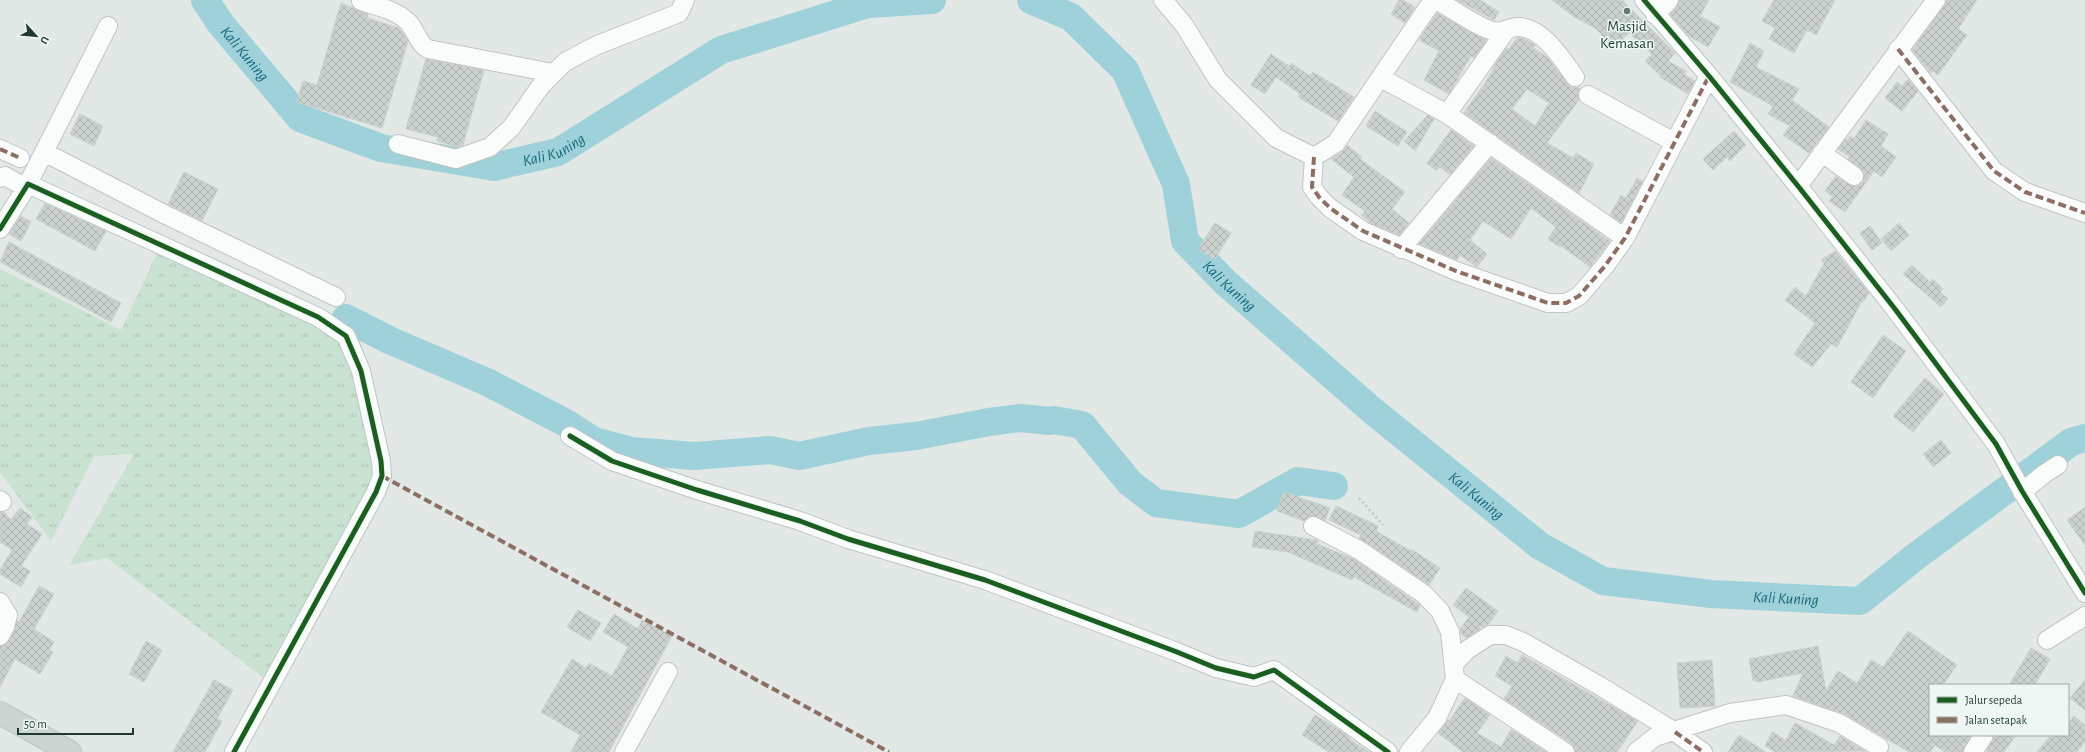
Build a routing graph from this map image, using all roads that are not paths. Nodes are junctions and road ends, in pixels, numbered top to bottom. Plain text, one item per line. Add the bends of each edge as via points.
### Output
1 (685, 0) edge
2 (1163, 0) edge
3 (1435, 0) edge
4 (1644, 0) edge
5 (1669, 0) edge
6 (361, 1) edge
7 (1928, 3) edge
8 (1655, 15) junction
9 (108, 26) dead end
10 (1504, 32) junction
11 (1898, 49) junction
12 (553, 73) junction
13 (1709, 76) junction
14 (1575, 77) dead end
15 (1381, 78) junction
16 (1588, 95) dead end
17 (1447, 114) junction
18 (1674, 142) junction
19 (1490, 143) junction
20 (398, 144) dead end
21 (0, 149) edge
22 (44, 152) junction
23 (1822, 153) junction
24 (1314, 157) junction
25 (20, 158) dead end
26 (1854, 176) dead end
27 (0, 178) edge
28 (27, 186) junction
29 (1798, 186) junction
30 (2085, 213) edge
31 (0, 230) edge
32 (1625, 238) junction
33 (1401, 249) junction
34 (336, 297) dead end
35 (570, 436) dead end
36 (2058, 466) dead end
37 (2022, 492) junction
38 (1313, 526) dead end
39 (2085, 593) edge
40 (0, 602) edge
41 (2085, 616) edge
42 (0, 636) edge
43 (2047, 640) dead end
44 (1455, 671) junction
45 (668, 672) dead end
46 (0, 714) edge
47 (1675, 732) junction
48 (1880, 750) edge
49 (70, 752) edge
50 (234, 752) edge
51 (624, 752) edge
52 (1388, 752) edge
53 (1409, 752) edge
54 (1565, 752) edge
55 (1636, 752) edge
56 (1703, 752) edge

1 - 12 street via 679,13 594,46 564,62
2 - 24 street via 1184,25 1218,80 1276,138
3 - 10 street via 1488,30
3 - 15 street
4 - 8 street
5 - 8 street
6 - 12 street via 401,16 409,22 422,44 428,49
7 - 11 street
8 - 13 street
9 - 22 street
10 - 14 street via 1514,27 1526,27 1552,46
10 - 17 street
11 - 23 street
11 - 30 street via 1994,171 2025,192
12 - 20 street via 540,87 512,128 490,147 456,158
13 - 18 street
13 - 29 street
15 - 17 street
15 - 24 street via 1336,143
16 - 18 street
17 - 19 street
18 - 32 street
19 - 32 street
19 - 33 street
21 - 25 street
22 - 28 street
22 - 34 street
23 - 26 street
23 - 29 street
24 - 33 street via 1312,187 1319,197 1363,231
27 - 28 street via 5,176
28 - 31 street
28 - 50 street via 318,317 346,336 361,371 382,476 376,492
29 - 37 street via 1895,309 1996,444
32 - 33 street via 1579,296 1566,303 1548,303
35 - 52 street via 612,461 800,521 848,540 985,580 1216,668 1254,677 1274,670
36 - 37 street
37 - 39 street
38 - 44 street via 1359,550 1424,594 1440,611 1450,632
40 - 42 street via 8,615
41 - 43 street
44 - 47 street via 1467,650 1490,635 1506,635 1523,642
44 - 53 street via 1436,718
44 - 54 street
45 - 51 street
46 - 49 main road
47 - 48 street via 1730,713 1786,706 1839,723
47 - 55 street via 1655,737
47 - 56 street

